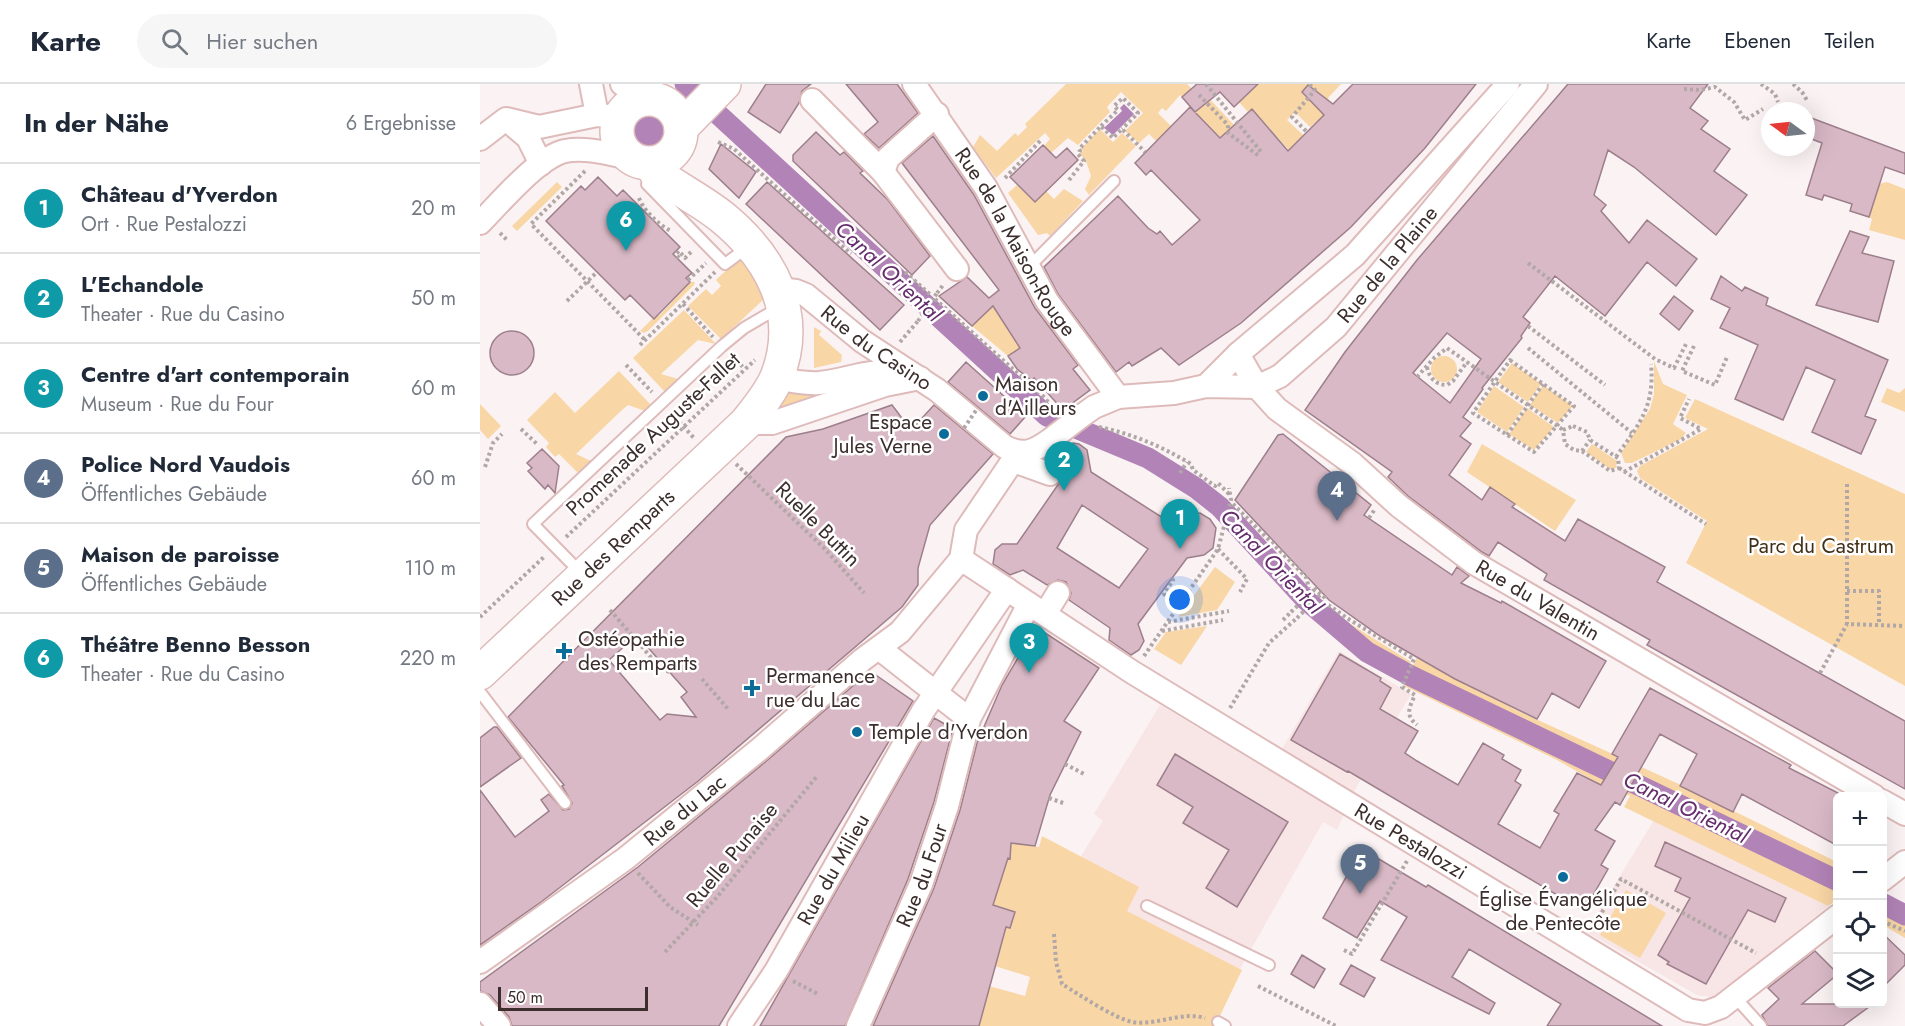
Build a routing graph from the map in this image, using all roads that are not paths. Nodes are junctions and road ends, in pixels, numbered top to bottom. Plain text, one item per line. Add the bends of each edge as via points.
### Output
1 (591, 84) edge
2 (914, 84) edge
3 (1508, 84) edge
4 (1536, 84) edge
5 (723, 86) edge
6 (641, 99) edge
7 (812, 100) dead end
8 (937, 114) junction
9 (506, 119) junction
10 (685, 129) junction
11 (480, 139) edge
12 (641, 162) junction
13 (541, 164) junction
14 (883, 172) junction
15 (1114, 181) dead end
16 (720, 216) junction
17 (482, 219) edge
18 (752, 245) junction
19 (1029, 267) junction
20 (957, 269) dead end
21 (781, 298) junction
22 (1238, 354) junction
23 (769, 368) junction
24 (920, 378) junction
25 (1206, 386) junction
26 (1257, 387) junction
27 (1118, 397) junction
28 (746, 423) junction
29 (1016, 457) junction
30 (1050, 474) dead end
31 (961, 559) junction
32 (583, 575) junction
33 (1007, 589) junction
34 (1058, 593) dead end
35 (1037, 609) junction
36 (880, 649) junction
37 (480, 673) edge
38 (480, 692) edge
39 (929, 702) junction
40 (969, 719) junction
41 (1867, 792) edge
42 (565, 802) dead end
43 (1887, 804) edge
44 (1905, 814) edge
45 (1905, 862) edge
46 (1887, 876) edge
47 (1147, 906) dead end
48 (1833, 920) edge
49 (480, 962) edge
50 (1269, 965) dead end
51 (1735, 998) junction
52 (480, 1004) edge
53 (1684, 1018) edge
54 (499, 1026) edge
55 (739, 1026) edge
56 (858, 1026) edge
57 (1761, 1026) edge

1 - 6 street
2 - 8 street, Rue de la Maison-Rouge
3 - 22 street, Rue de la Plaine via 1355,255
4 - 26 street, Rue de la Plaine via 1336,327 1280,376
5 - 10 main road
6 - 9 street via 539,127
6 - 10 main road via 674,110
6 - 12 main road via 616,135 618,144
7 - 14 street
8 - 14 street via 888,158
8 - 19 street, Rue de la Maison-Rouge via 993,200
9 - 11 street
9 - 13 street via 528,138
10 - 12 main road via 668,157
10 - 16 main road via 688,169
12 - 13 street via 568,150
12 - 16 main road
12 - 18 lane via 648,185 725,264
13 - 17 street
14 - 20 street
15 - 19 lane
16 - 18 main road
18 - 21 main road via 763,257
19 - 27 street, Rue de la Maison-Rouge via 1067,329
21 - 23 main road, Rue des Remparts via 785,340
21 - 24 street, Rue du Casino via 796,291 806,295 862,341
21 - 32 lane via 722,346 533,524
22 - 25 street, Rue de la Plaine
22 - 26 street, Rue du Valentin
23 - 24 street via 819,383 889,371
23 - 28 main road, Rue des Remparts
24 - 28 street via 885,385 772,423
24 - 29 street, Rue du Casino
25 - 26 street, Rue de la Plaine
25 - 27 street, Rue de la Plaine
26 - 41 street, Rue du Valentin via 1277,409 1353,464 1399,506 1473,563
27 - 29 street, Rue de la Plaine, bridge via 1094,407 1088,422 1032,453
28 - 32 main road, Rue des Remparts
29 - 30 street, Rue du Casino
29 - 31 street via 966,530
31 - 33 street, Rue Pestalozzi
31 - 36 street, Rue du Lac via 900,632
32 - 37 main road, Rue des Remparts
33 - 35 street, Rue Pestalozzi
33 - 39 street, Rue du Milieu
34 - 35 street, Rue du Four
35 - 40 street, Rue du Four
35 - 53 street, Rue Pestalozzi
36 - 39 street
36 - 49 street, Rue du Lac via 625,859
38 - 42 lane
39 - 40 street
39 - 55 street, Rue du Milieu via 776,971
40 - 56 street, Rue du Four via 947,806 921,884
43 - 44 street
45 - 46 street
47 - 50 lane
48 - 51 street
51 - 53 street via 1714,1011
51 - 57 lane
52 - 54 street

